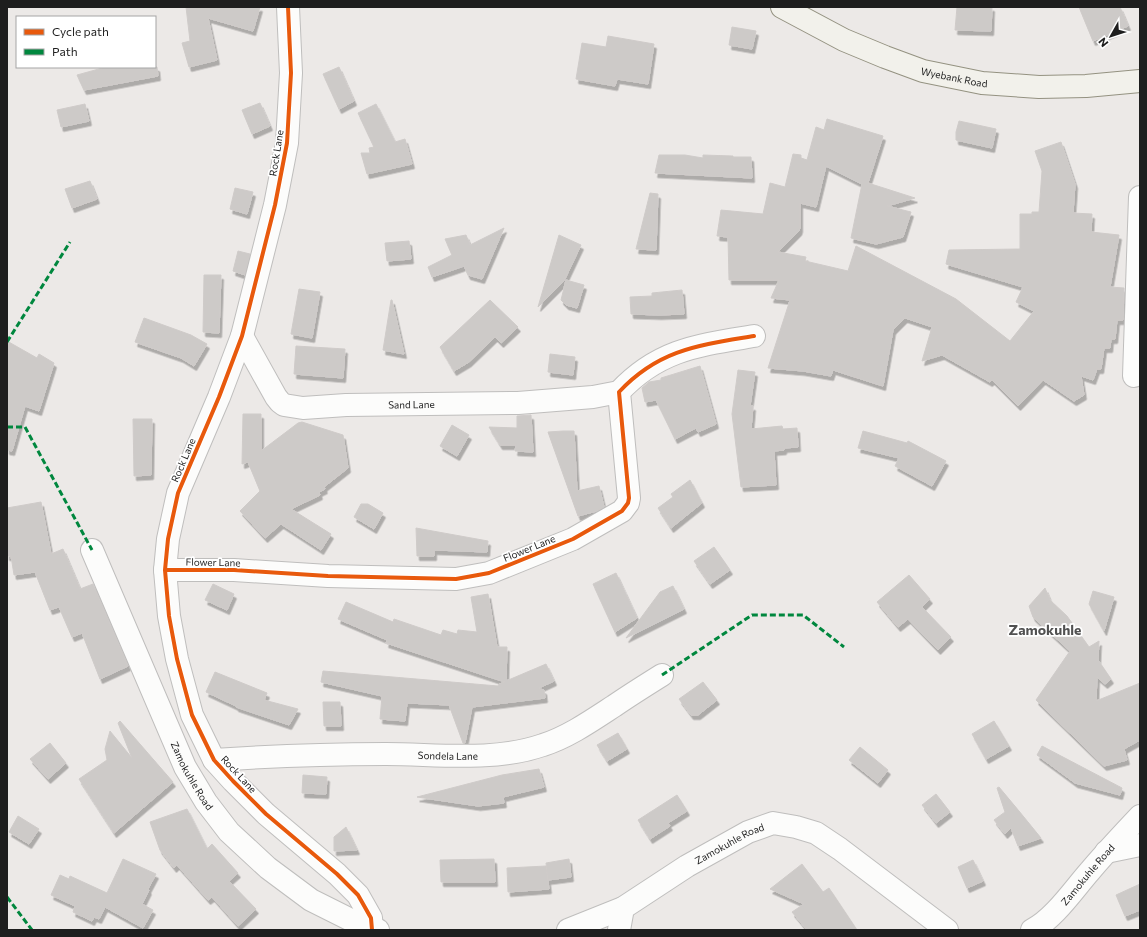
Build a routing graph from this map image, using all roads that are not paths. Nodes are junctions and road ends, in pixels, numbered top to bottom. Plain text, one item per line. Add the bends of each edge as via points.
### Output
1 (288, 7) edge
2 (782, 7) edge
3 (1140, 81) edge
4 (1140, 197) edge
5 (242, 336) junction
6 (754, 336) dead end
7 (1134, 376) dead end
8 (619, 392) junction
9 (92, 550) dead end
10 (165, 570) junction
11 (662, 675) dead end
12 (214, 760) junction
13 (1140, 816) edge
14 (1140, 845) edge
15 (1106, 852) junction
16 (623, 908) junction
17 (374, 930) edge
18 (568, 930) edge
19 (619, 930) edge
20 (947, 930) edge
21 (1032, 930) edge

1 - 5 street, Rock Lane via 292,73 287,142 275,205
2 - 3 street, Wyebank Road via 844,40 923,71 982,83 1046,87
4 - 7 street
5 - 8 street, Sand Lane via 276,397 291,407 518,403 593,397
5 - 10 street, Rock Lane via 178,493 168,539
6 - 8 street via 700,346 667,356 643,370
8 - 10 street, Flower Lane via 628,498 626,507 573,539 516,563 489,573 456,579 328,576 234,570
9 - 17 street, Zamokuhle Road via 182,760 206,802 229,832 274,873 311,900
10 - 12 street, Rock Lane via 169,616 177,659 192,715
11 - 12 street, Sondela Lane via 569,734 521,752 491,755 278,756
12 - 17 street, Rock Lane via 266,814 358,895 371,918
13 - 15 street, Zamokuhle Road
14 - 15 street
15 - 21 street, Zamokuhle Road via 1054,913
16 - 18 street, Zamokuhle Road
16 - 19 street
16 - 20 street, Zamokuhle Road via 687,866 748,832 772,823 816,833

